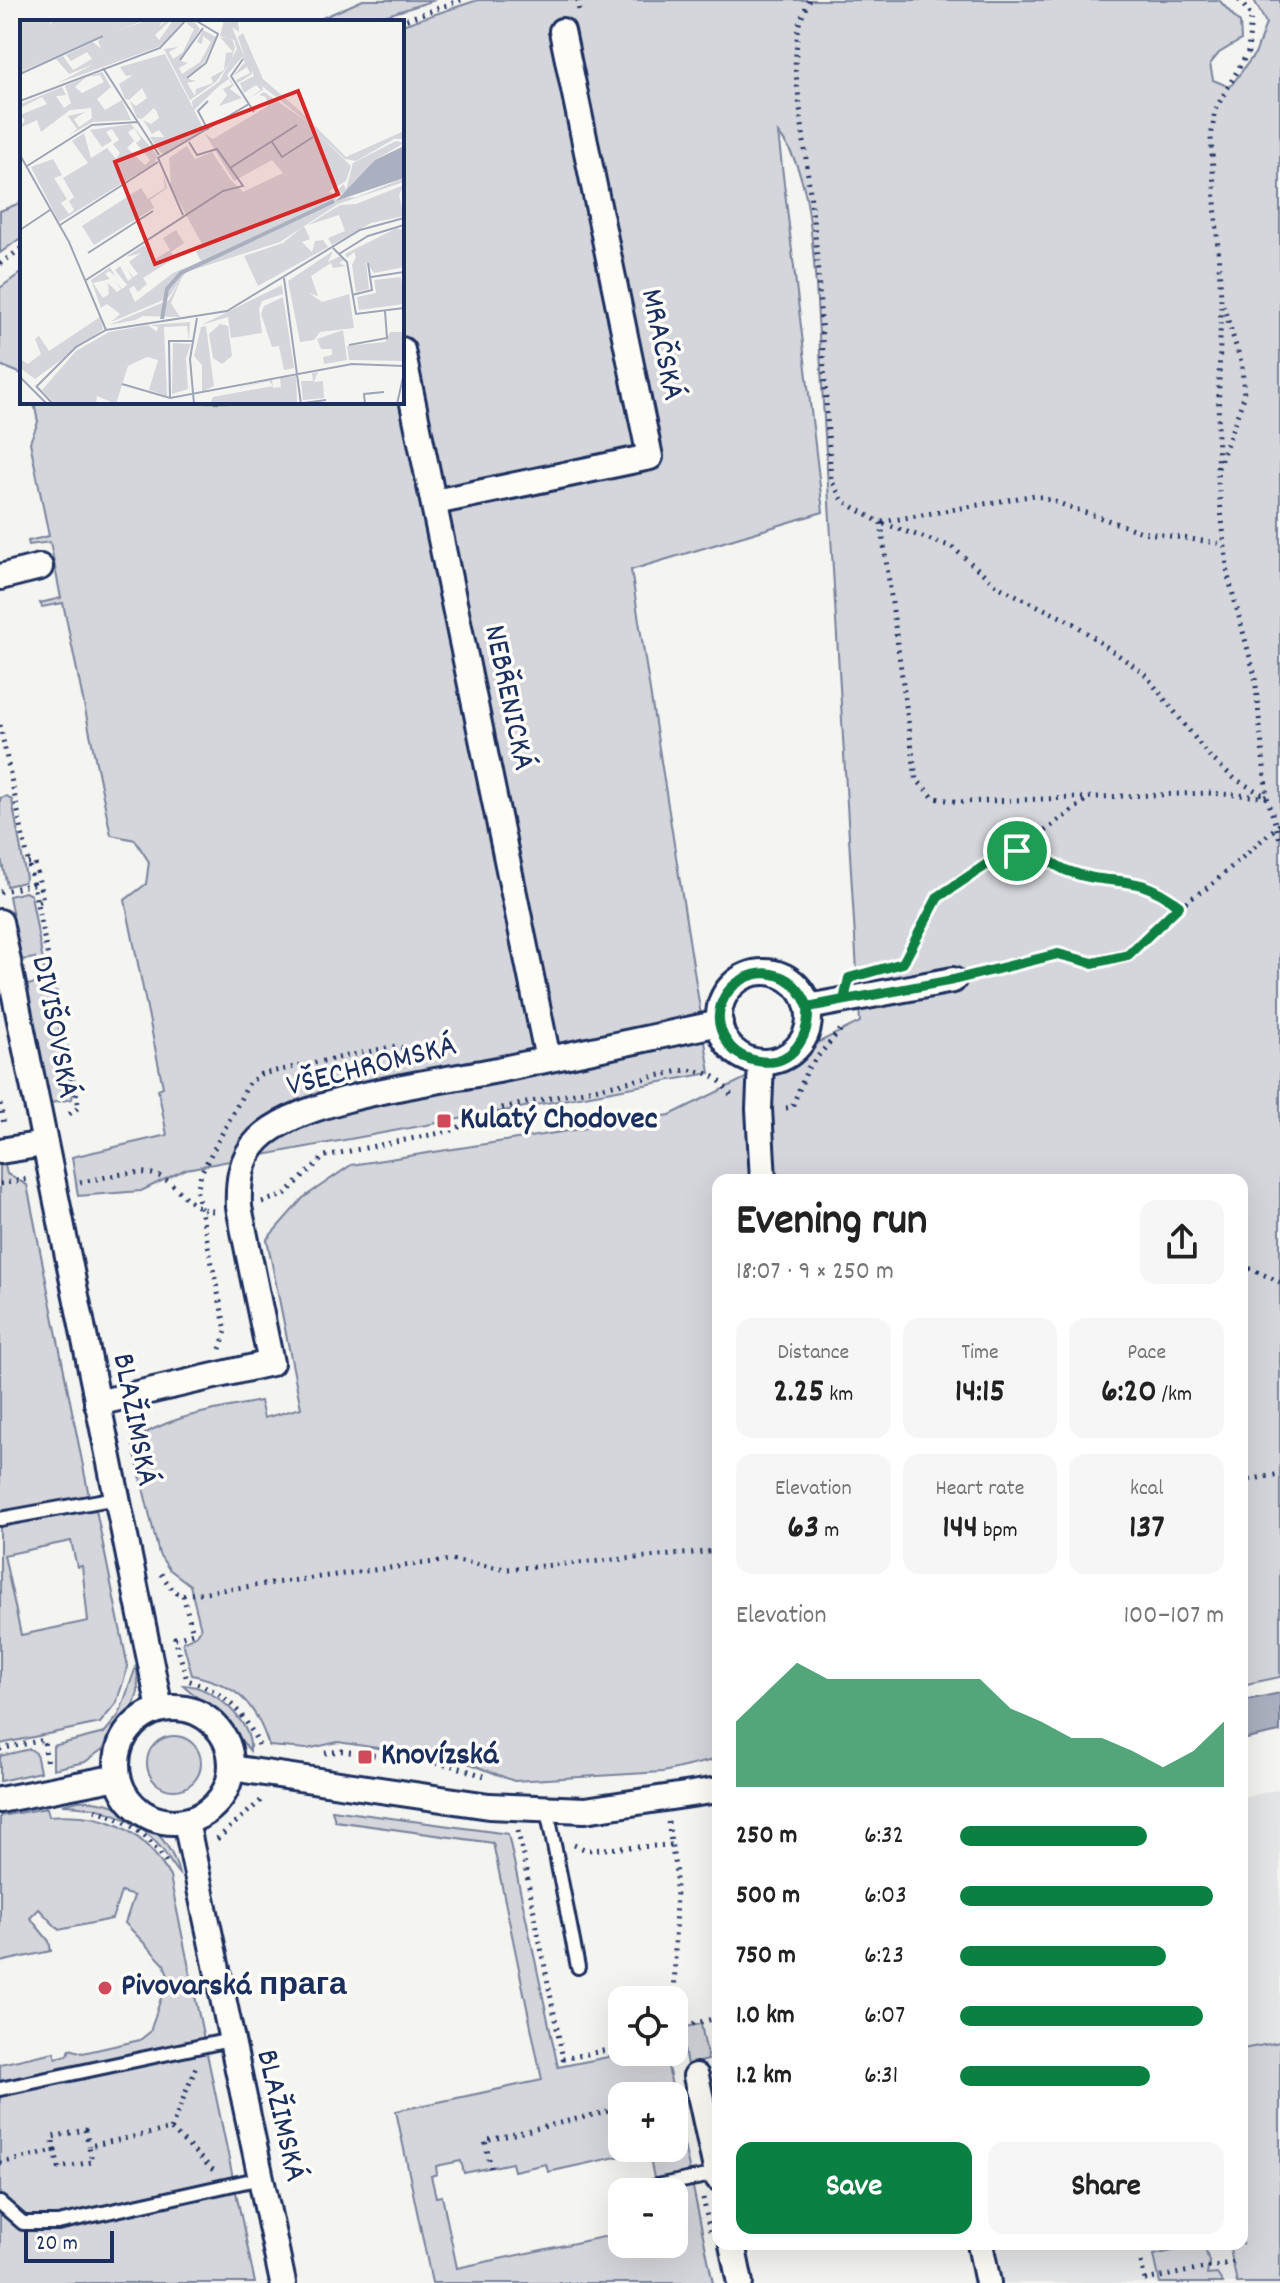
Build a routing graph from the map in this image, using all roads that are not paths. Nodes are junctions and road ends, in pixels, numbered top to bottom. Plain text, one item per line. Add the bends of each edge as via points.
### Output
1 (562, 31) dead end
2 (404, 359) edge
3 (435, 502) junction
4 (40, 567) dead end
5 (0, 577) edge
6 (0, 922) edge
7 (953, 980) road end
8 (808, 1007) junction
9 (720, 1023) junction
10 (548, 1059) junction
11 (761, 1062) junction
12 (54, 1137) junction
13 (0, 1151) edge
14 (763, 1174) edge
15 (97, 1403) junction
16 (116, 1498) junction
17 (0, 1519) edge
18 (160, 1709) junction
19 (231, 1768) junction
20 (118, 1777) junction
21 (712, 1791) edge
22 (0, 1800) edge
23 (547, 1809) junction
24 (186, 1822) junction
25 (578, 1967) dead end
26 (230, 2040) junction
27 (696, 2076) dead end
28 (0, 2089) edge
29 (712, 2149) edge
30 (712, 2177) edge
31 (261, 2178) junction
32 (688, 2181) edge
33 (0, 2203) edge
34 (733, 2250) edge
35 (981, 2250) edge
36 (283, 2283) edge
37 (740, 2283) edge
38 (988, 2283) edge

1 - 3 street, MRAČSKÁ via 650,457
2 - 3 street, NEBŘENICKÁ
3 - 10 street, NEBŘENICKÁ
4 - 5 street
6 - 12 street, DIVIŠOVSKÁ
7 - 8 street
8 - 9 street via 787,978 751,974 724,998
8 - 11 street via 807,1030 795,1051
9 - 10 street, VŠECHROMSKÁ
9 - 11 street via 739,1055
10 - 15 street, VŠECHROMSKÁ via 386,1092 285,1122 260,1139 245,1158 239,1207 271,1363
11 - 14 street
12 - 13 street
12 - 15 street, BLAŽIMSKÁ
15 - 16 street, BLAŽIMSKÁ
16 - 17 lane
16 - 18 street, BLAŽIMSKÁ
18 - 19 street via 187,1709 211,1721 227,1742
18 - 20 street via 131,1728 121,1743
19 - 23 street via 371,1791
19 - 24 street via 221,1798
20 - 22 street
20 - 24 street via 129,1800 148,1816
21 - 23 street via 585,1810
23 - 25 lane
24 - 26 street, BLAŽIMSKÁ
26 - 28 lane
26 - 31 street, BLAŽIMSKÁ
27 - 29 street
30 - 32 lane
31 - 33 lane via 58,2223 23,2223
31 - 36 street, BLAŽIMSKÁ
34 - 37 street
35 - 38 street

